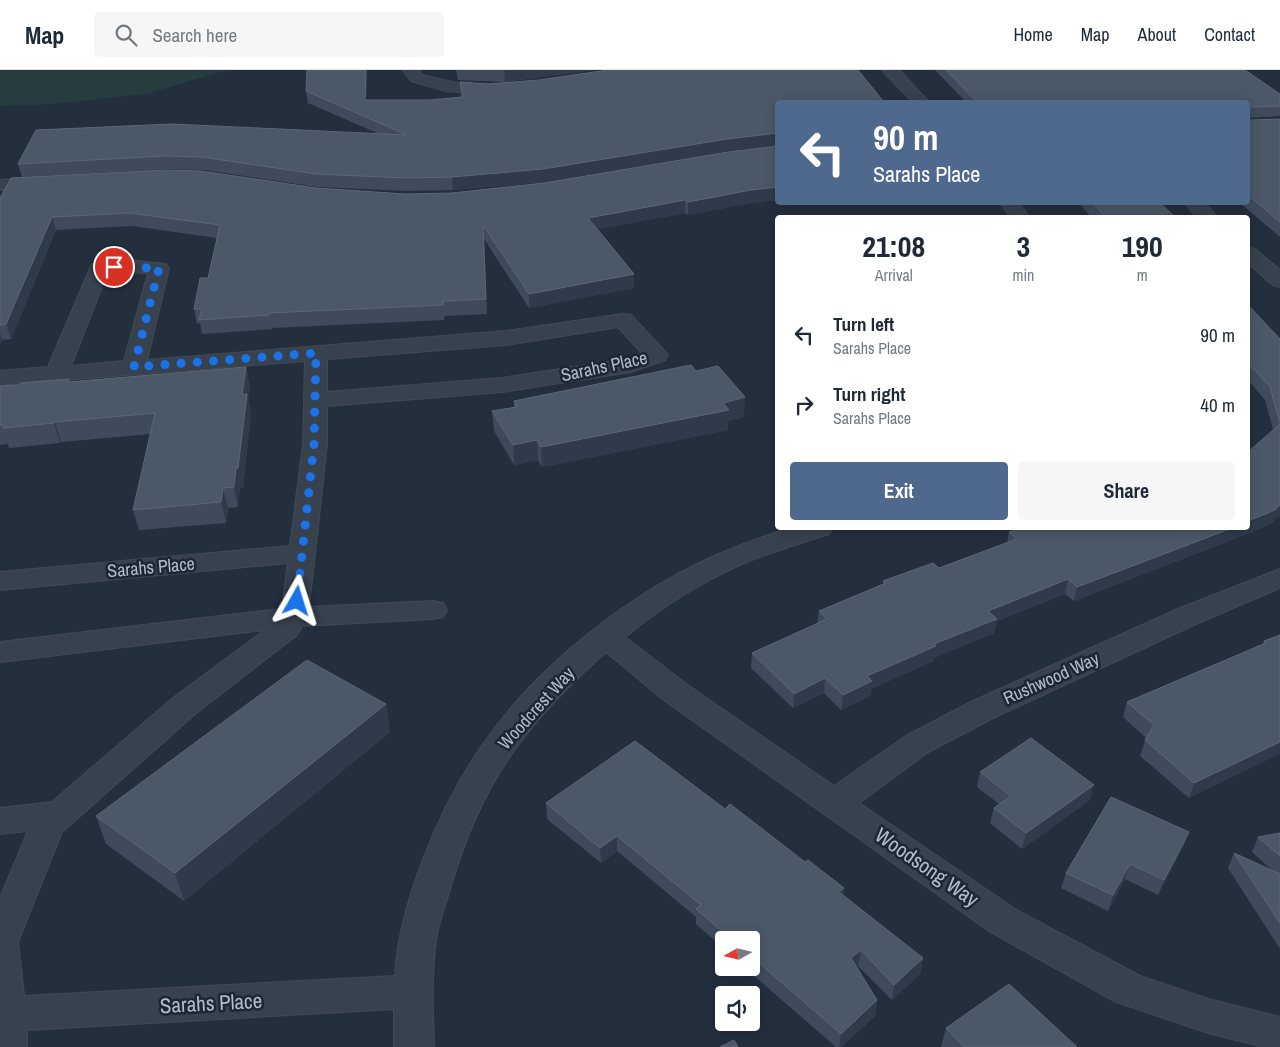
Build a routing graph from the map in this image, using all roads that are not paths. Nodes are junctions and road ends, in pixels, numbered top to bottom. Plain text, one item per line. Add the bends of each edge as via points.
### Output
1 (411, 70) edge
2 (890, 70) edge
3 (513, 89) edge
4 (918, 100) edge
5 (59, 182) edge
6 (0, 185) edge
7 (1010, 205) edge
8 (1196, 205) edge
9 (1019, 215) edge
10 (1206, 215) edge
11 (1250, 255) edge
12 (1280, 281) edge
13 (316, 353) junction
14 (134, 367) junction
15 (57, 373) junction
16 (0, 378) edge
17 (315, 400) junction
18 (814, 530) edge
19 (302, 553) junction
20 (1280, 578) edge
21 (0, 581) edge
22 (433, 610) dead end
23 (291, 617) junction
24 (606, 637) junction
25 (0, 652) edge
26 (835, 802) junction
27 (60, 814) junction
28 (0, 820) edge
29 (0, 943) edge
30 (414, 991) junction
31 (7, 1031) edge
32 (1280, 1034) edge
33 (1244, 1036) edge
34 (414, 1047) edge

1 - 3 street via 416,78 437,84 479,90
2 - 4 street
5 - 6 street
7 - 9 street
8 - 10 street
11 - 12 street
13 - 14 street, Sarahs Place
13 - 17 street, Sarahs Place
13 - 17 street, Sarahs Place via 506,338 623,320 657,355 631,365 502,385
14 - 15 street, Sarahs Place
14 - 15 street via 159,268 98,268
15 - 16 street, Sarahs Place
17 - 19 street, Sarahs Place via 314,444
18 - 24 street, Woodcrest Way via 755,549 705,571
19 - 21 street, Sarahs Place
19 - 23 street, Sarahs Place via 297,601
20 - 26 street, Rushwood Way via 984,708 917,744
22 - 23 street
23 - 25 street
23 - 27 street, Sarahs Place via 287,628 184,706
24 - 26 street, Woodsong Way via 676,692
24 - 30 street, Woodcrest Way via 550,687 504,739 474,787 439,866 418,940
26 - 33 street, Woodsong Way via 1002,920 1128,989 1205,1015
27 - 28 street
27 - 29 street, Sarahs Place via 48,825
29 - 31 street, Sarahs Place
30 - 31 street, Sarahs Place
30 - 34 street, Woodcrest Way
32 - 33 street, Woodsong Way

